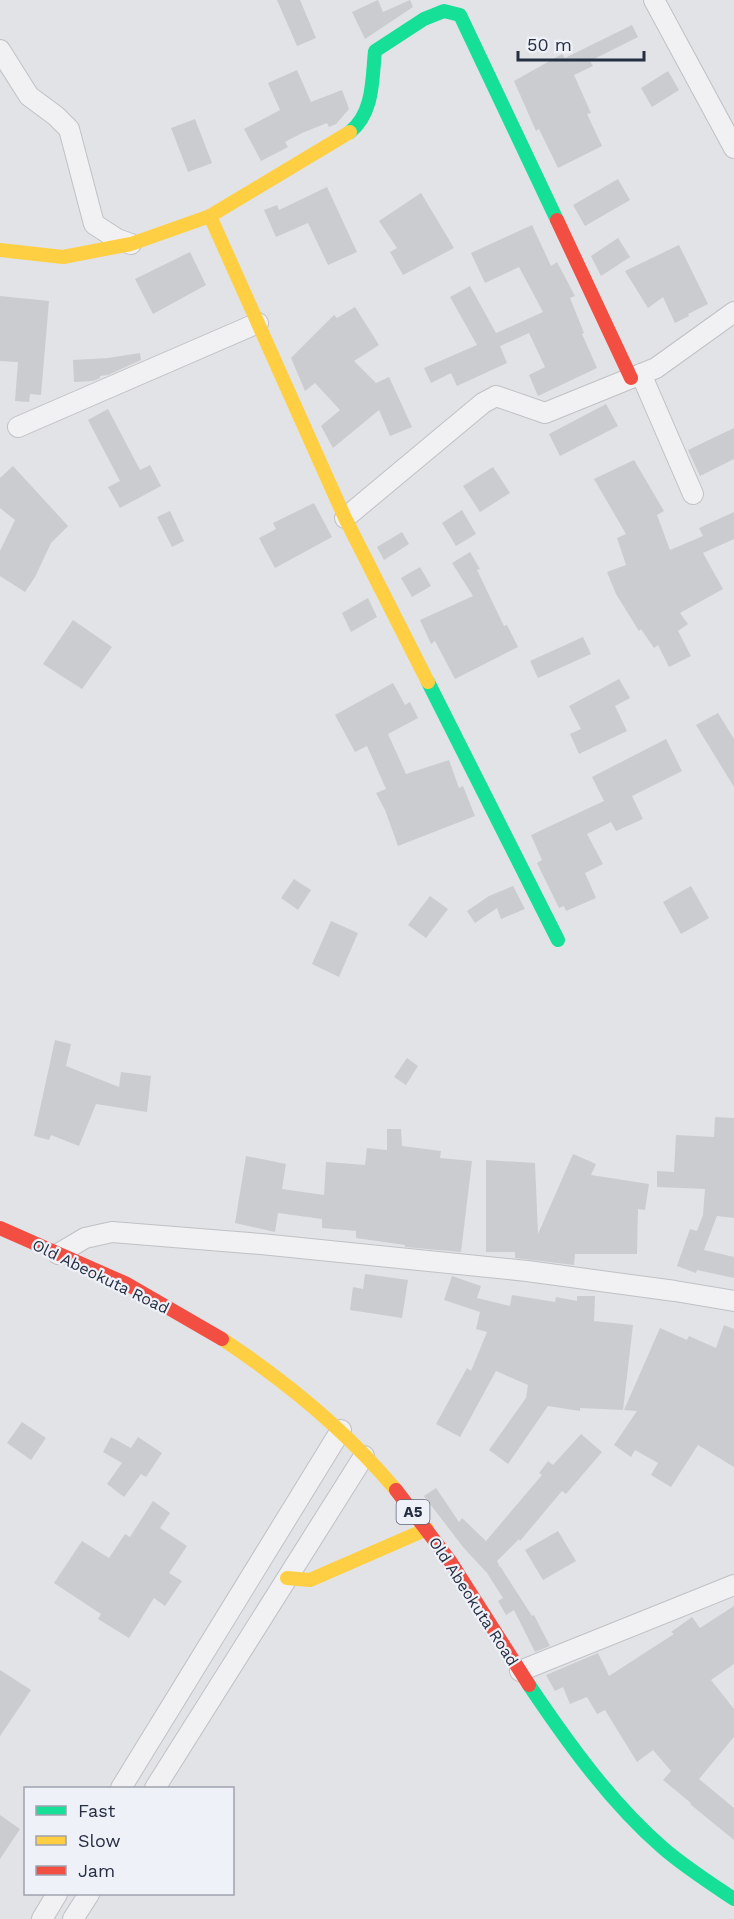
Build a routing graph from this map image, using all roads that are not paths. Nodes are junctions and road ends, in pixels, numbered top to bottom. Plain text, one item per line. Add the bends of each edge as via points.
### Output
1 (654, 0) edge
2 (0, 50) edge
3 (734, 148) edge
4 (210, 216) junction
5 (131, 244) junction
6 (0, 250) edge
7 (734, 312) edge
8 (258, 323) junction
9 (636, 376) junction
10 (18, 427) dead end
11 (693, 494) dead end
12 (345, 518) junction
13 (558, 940) dead end
14 (0, 1228) edge
15 (58, 1254) junction
16 (734, 1301) edge
17 (341, 1430) junction
18 (364, 1456) junction
19 (427, 1529) junction
20 (262, 1557) junction
21 (286, 1578) junction
22 (734, 1585) edge
23 (520, 1671) junction
24 (122, 1787) edge
25 (156, 1787) edge
26 (56, 1895) edge
27 (88, 1895) edge
28 (734, 1899) edge
29 (42, 1919) edge
30 (73, 1919) edge

1 - 3 street
2 - 5 street via 28,96 69,129 94,224
4 - 5 main road
4 - 8 main road
4 - 9 main road via 344,139 361,122 370,103 375,51 444,10 460,15
5 - 6 main road via 63,257
7 - 9 street via 656,368
8 - 10 street
8 - 12 main road
9 - 11 street
9 - 12 street via 545,413 496,396
12 - 13 main road
14 - 15 main road, Old Abeokuta Road / A5
15 - 16 street via 85,1238 112,1232 527,1270
15 - 17 main road, Old Abeokuta Road / A5 via 142,1292 221,1337 284,1382
17 - 18 main road, Old Abeokuta Road / A5
17 - 20 street
18 - 19 main road, Old Abeokuta Road / A5
18 - 21 street
19 - 21 main road via 310,1580
19 - 23 main road, Old Abeokuta Road / A5
20 - 21 street
20 - 24 street
21 - 25 street
22 - 23 street
23 - 28 main road, Old Abeokuta Road / A5 via 606,1789 658,1844
26 - 29 street
27 - 30 street

